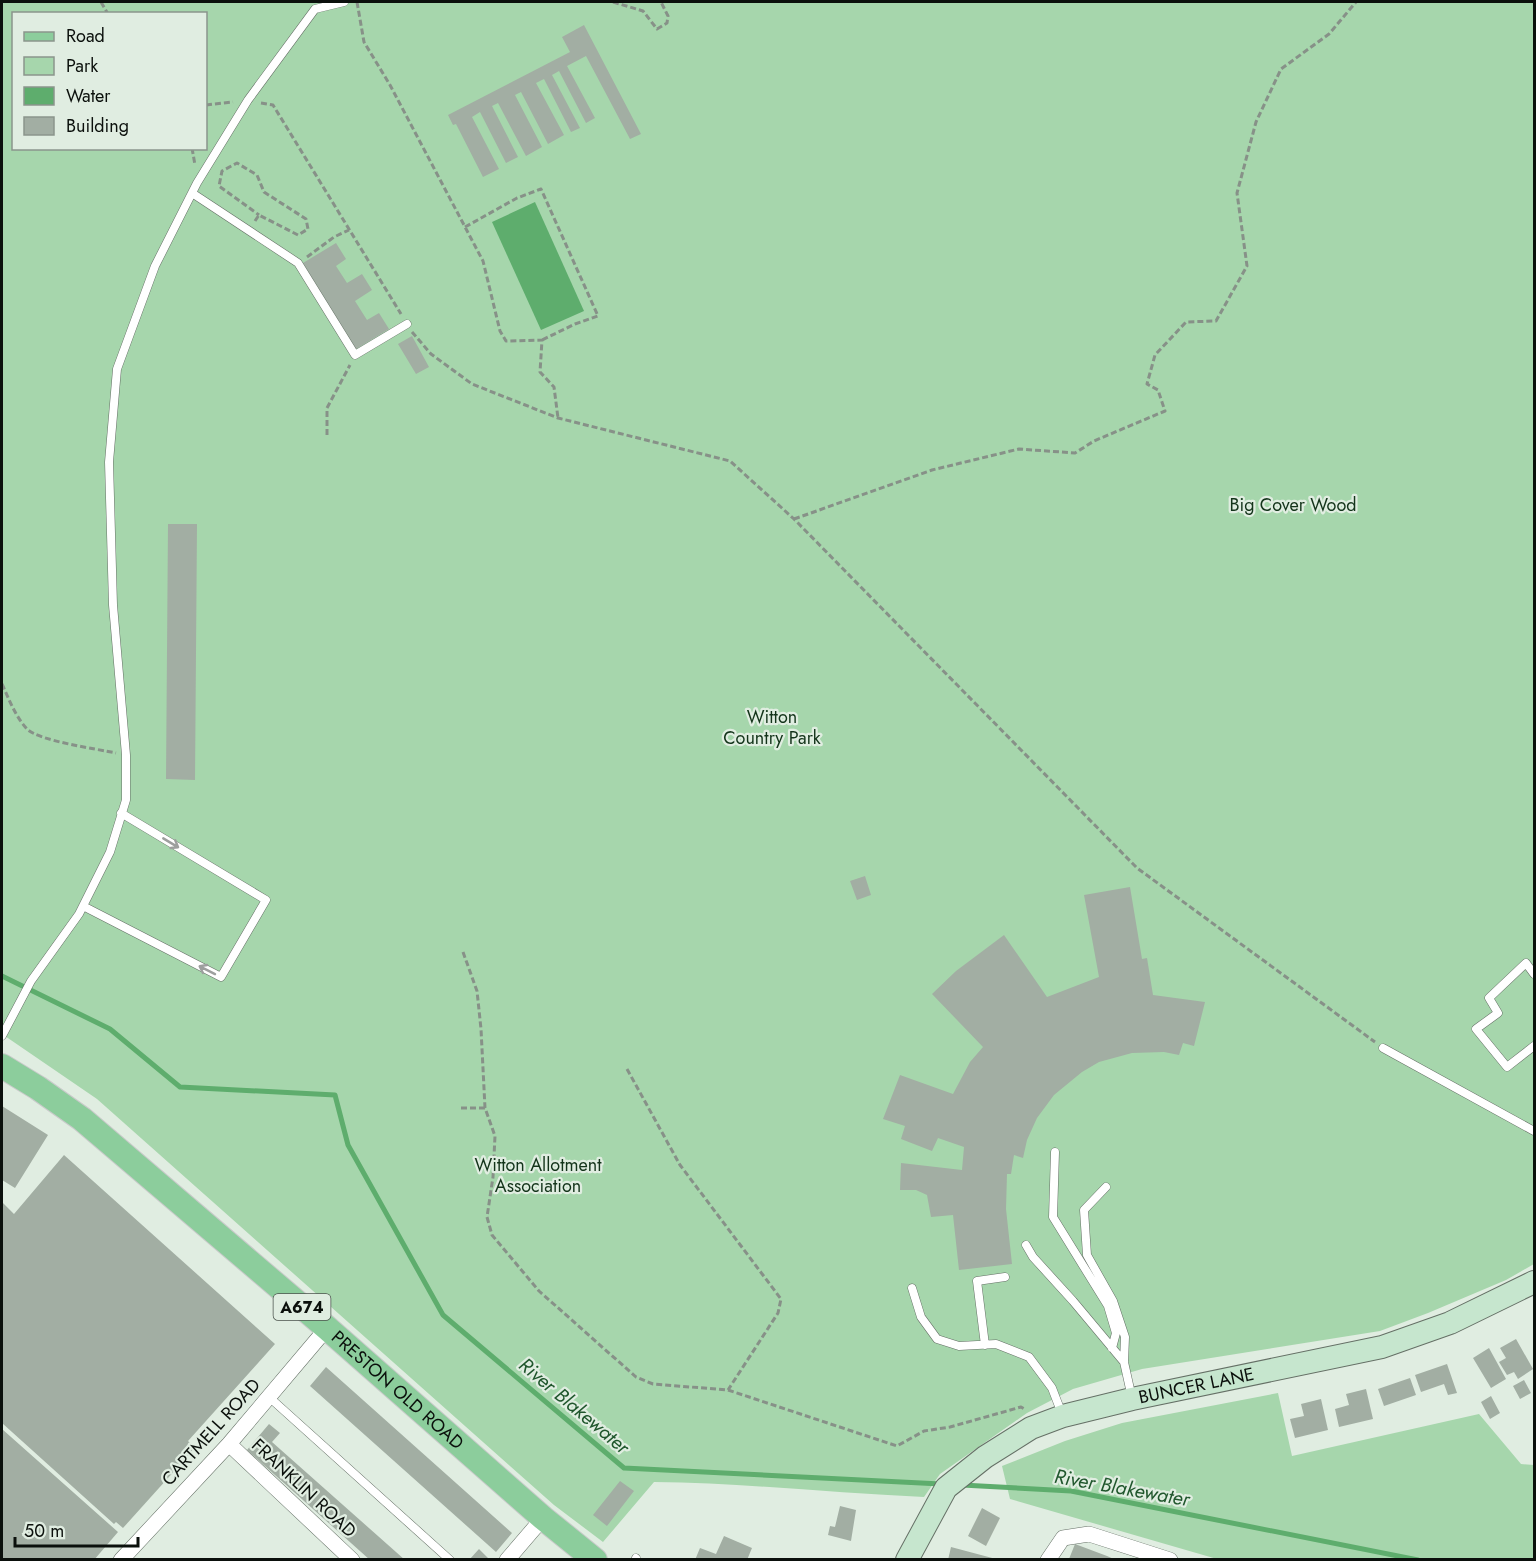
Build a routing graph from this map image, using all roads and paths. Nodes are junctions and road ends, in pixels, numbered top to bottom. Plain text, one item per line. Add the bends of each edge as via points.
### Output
1 (344, 2) edge
2 (357, 2) edge
3 (613, 2) edge
4 (661, 2) edge
5 (1356, 2) edge
6 (248, 100) junction
7 (207, 105) edge
8 (192, 193) junction
9 (259, 215) junction
10 (465, 227) junction
11 (350, 230) junction
12 (249, 231) junction
13 (298, 263) junction
14 (407, 324) junction
15 (542, 340) junction
16 (355, 355) junction
17 (558, 418) junction
18 (327, 435) dead end
19 (794, 519) junction
20 (2, 684) edge
21 (126, 755) junction
22 (121, 813) junction
23 (83, 906) junction
24 (463, 952) dead end
25 (1534, 974) edge
26 (2, 1036) edge
27 (1534, 1046) edge
28 (1383, 1048) joint
29 (2, 1065) edge
30 (627, 1069) dead end
31 (461, 1108) dead end
32 (485, 1108) junction
33 (1534, 1131) edge
34 (1055, 1152) dead end
35 (1106, 1187) dead end
36 (1026, 1245) dead end
37 (1005, 1277) dead end
38 (1534, 1282) edge
39 (912, 1288) dead end
40 (327, 1328) junction
41 (985, 1345) junction
42 (1112, 1348) junction
43 (1124, 1362) junction
44 (728, 1390) junction
45 (269, 1397) junction
46 (1132, 1399) junction
47 (1054, 1419) junction
48 (229, 1444) junction
49 (543, 1518) junction
50 (122, 1560) edge
51 (352, 1560) edge
52 (450, 1560) edge
53 (507, 1560) edge
54 (595, 1560) edge
55 (907, 1560) edge
56 (1048, 1560) edge
57 (1170, 1560) edge

1 - 6 lane via 315,9
2 - 10 path via 364,42
3 - 4 path via 643,11 657,29 667,23
5 - 19 path via 1329,34 1281,69 1256,122 1238,193 1247,266 1216,321 1186,322 1155,355 1147,384 1158,390 1165,411 1075,453 1019,449 932,470
6 - 7 path
6 - 8 lane
6 - 11 path via 273,105
8 - 12 lane
8 - 21 lane via 155,266 117,369 109,462 113,605
9 - 9 path via 298,235 308,229 306,219 264,192 257,175 237,164 222,171 219,186
9 - 12 path
10 - 15 path via 483,261 500,331 506,341
10 - 15 path via 541,189 598,316
11 - 13 path
11 - 14 path
12 - 13 lane
13 - 16 lane
14 - 16 lane
14 - 17 path via 431,354 472,384
15 - 17 path via 540,372 554,387
16 - 18 path via 327,408
17 - 19 path via 730,461
19 - 28 path via 1137,868
20 - 21 path via 17,717 29,731
21 - 22 lane via 126,800
22 - 23 lane via 110,852
22 -> 23 lane via 266,900 221,977
23 - 26 lane via 31,981
24 - 32 path via 477,991
25 - 27 lane via 1526,963 1489,998 1498,1013 1476,1029 1507,1067
28 - 33 lane
29 - 40 main road, PRESTON OLD ROAD / A674 via 82,1119
30 - 44 path via 680,1165 781,1299 778,1313
31 - 32 path
32 - 44 path via 495,1136 487,1217 492,1235 539,1291 636,1377 653,1384
34 - 42 lane via 1053,1217 1108,1306 1116,1333
35 - 43 lane via 1084,1210 1087,1255 1113,1301 1125,1337
36 - 42 lane
37 - 41 lane via 976,1281
38 - 46 main road, BUNCER LANE via 1450,1323 1382,1347
39 - 41 lane via 921,1317 937,1339 959,1346
40 - 45 street, CARTMELL ROAD
40 - 49 main road, PRESTON OLD ROAD / A674
41 - 47 lane via 996,1344 1029,1357 1052,1388
42 - 43 lane
43 - 46 lane
44 - 47 path via 897,1446 924,1431 1021,1407
45 - 48 street, CARTMELL ROAD
45 - 52 lane
46 - 47 main road, BUNCER LANE
47 - 55 main road, BUNCER LANE via 1031,1428 985,1457 946,1488
48 - 50 street, CARTMELL ROAD
48 - 51 street, FRANKLIN ROAD
49 - 53 street
49 - 54 main road, PRESTON OLD ROAD / A674
56 - 57 street via 1063,1538 1089,1534

